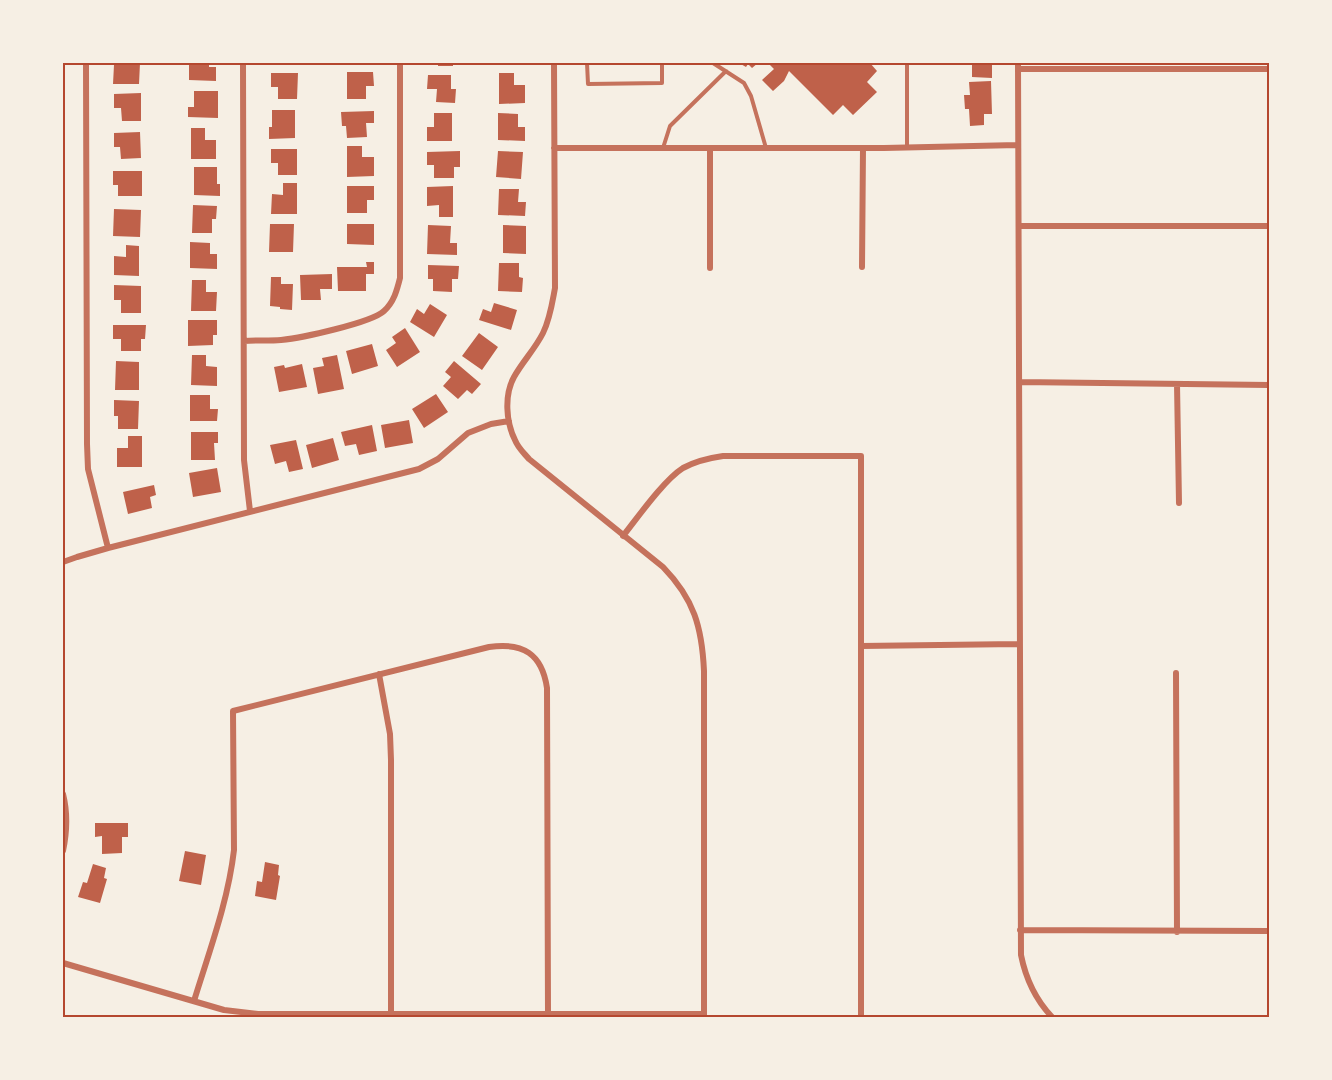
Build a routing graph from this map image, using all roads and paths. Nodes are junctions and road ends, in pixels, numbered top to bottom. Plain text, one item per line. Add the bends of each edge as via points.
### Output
1 (86, 63) edge
2 (243, 63) edge
3 (400, 63) edge
4 (554, 63) edge
5 (587, 63) edge
6 (662, 63) edge
7 (713, 63) edge
8 (907, 63) edge
9 (1018, 66) edge
10 (1269, 69) edge
11 (726, 71) junction
12 (1018, 145) junction
13 (907, 147) junction
14 (554, 148) junction
15 (663, 148) junction
16 (710, 148) junction
17 (766, 148) junction
18 (863, 148) junction
19 (1019, 226) junction
20 (1269, 226) edge
21 (862, 267) dead end
22 (710, 268) dead end
23 (243, 341) junction
24 (1019, 382) junction
25 (1178, 384) junction
26 (1269, 385) edge
27 (509, 422) junction
28 (1179, 503) dead end
29 (250, 511) junction
30 (623, 536) junction
31 (108, 548) junction
32 (63, 562) edge
33 (1020, 644) junction
34 (861, 646) junction
35 (1176, 673) dead end
36 (379, 674) junction
37 (63, 794) edge
38 (63, 851) edge
39 (1020, 930) junction
40 (1269, 931) edge
41 (1177, 932) junction
42 (63, 963) edge
43 (194, 1001) junction
44 (391, 1014) junction
45 (548, 1014) junction
46 (704, 1016) edge
47 (861, 1017) edge
48 (1052, 1017) edge

1 - 31 street via 88,469
2 - 23 street
3 - 23 street via 400,278 394,299 383,312 364,321 298,337
4 - 14 street
5 - 6 lane via 588,84 662,84
7 - 11 lane
8 - 13 lane
9 - 10 street
9 - 12 street
11 - 15 lane via 670,126
11 - 17 lane via 744,82 752,96
12 - 13 street
12 - 19 street
13 - 18 street
14 - 15 street
14 - 27 street via 555,276 551,311 543,334 513,379
15 - 16 street
16 - 17 street
16 - 22 street
17 - 18 street
18 - 21 street
19 - 20 street
19 - 24 street
23 - 29 street via 244,460
24 - 25 street
24 - 33 street
25 - 26 street
25 - 28 street
27 - 29 street via 468,433 438,459 419,469
27 - 30 street via 515,442 529,459
29 - 31 street
30 - 34 street via 667,482 681,470 708,458 861,456
30 - 46 street via 677,582 701,634
31 - 32 street
33 - 34 street
33 - 39 street
34 - 47 street
35 - 41 street
36 - 43 street via 233,711 232,868
36 - 44 street via 391,760
36 - 45 street via 500,645 521,649 543,669 547,688
37 - 38 street via 67,827
39 - 41 street
39 - 48 street via 1021,955 1029,985
40 - 41 street
42 - 43 street
43 - 44 street via 258,1014
44 - 45 street
45 - 46 street

